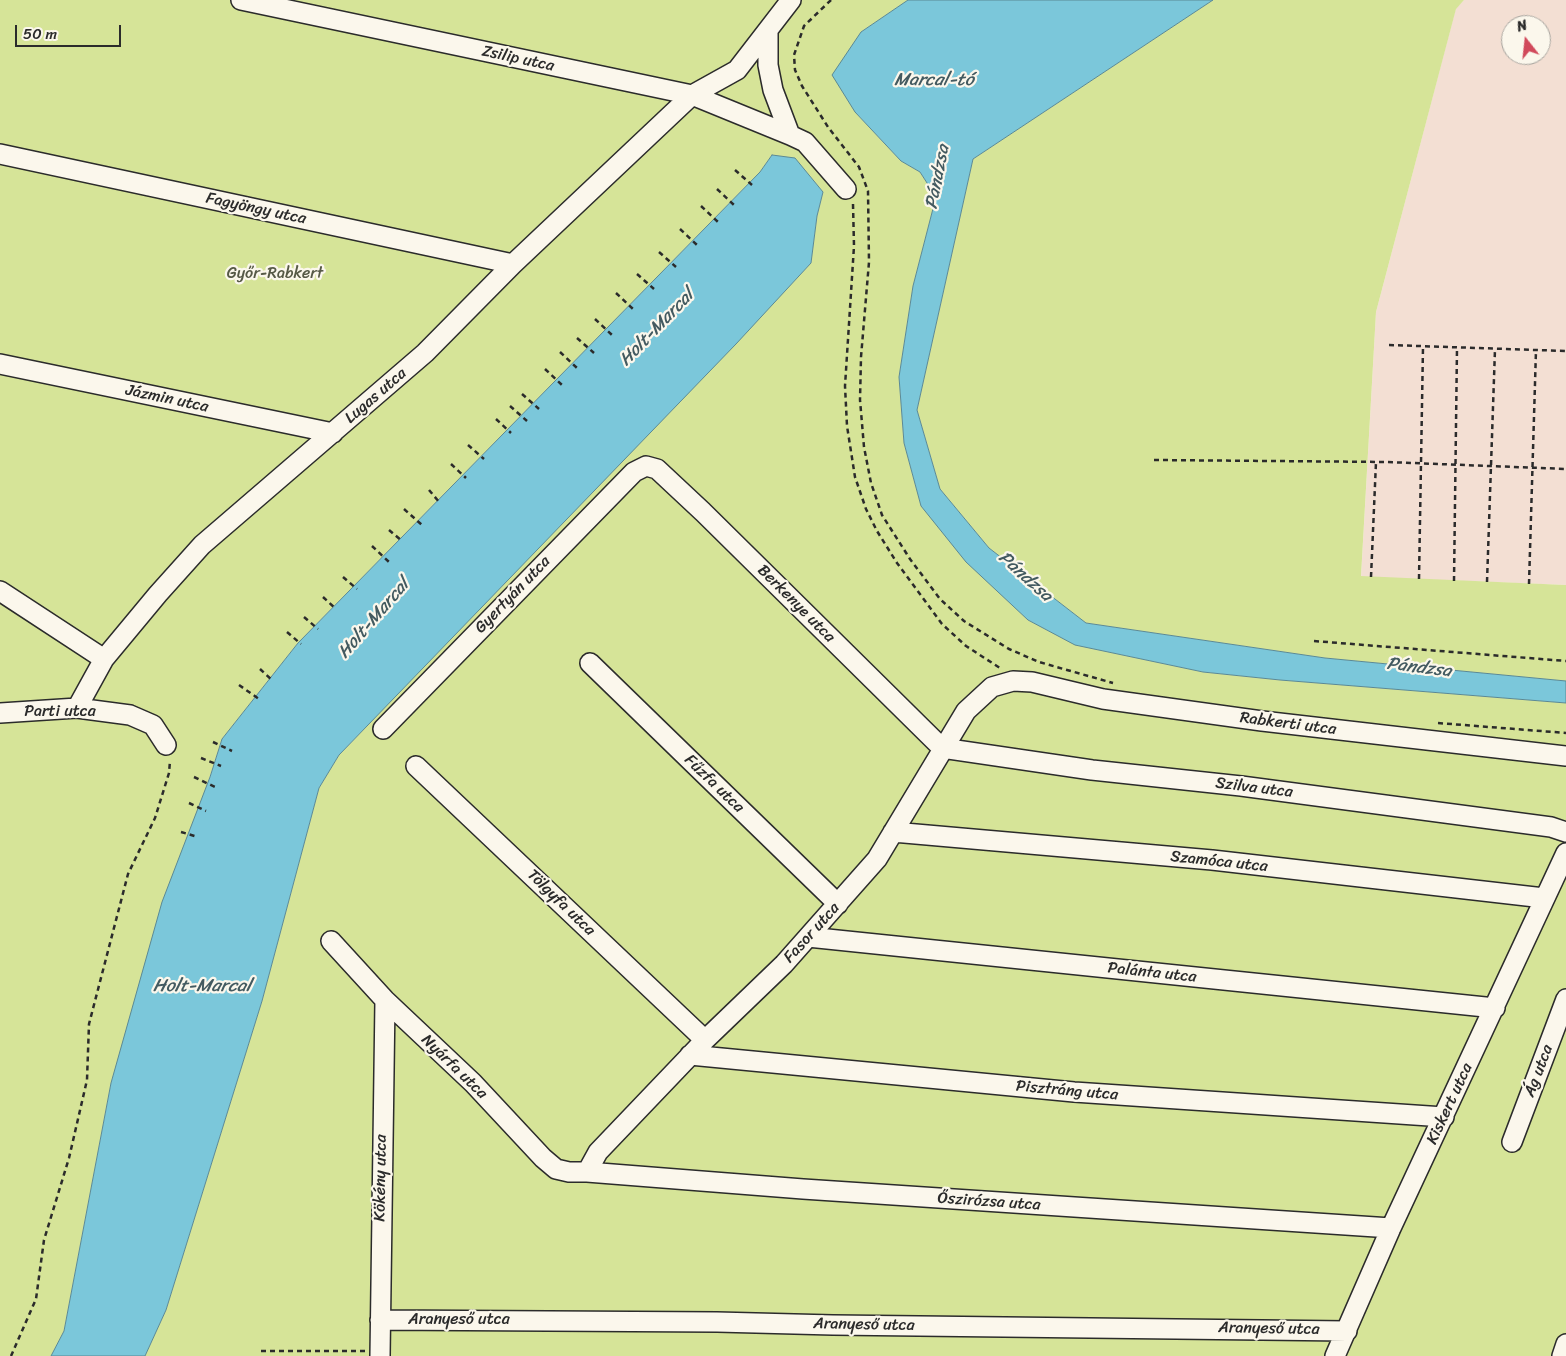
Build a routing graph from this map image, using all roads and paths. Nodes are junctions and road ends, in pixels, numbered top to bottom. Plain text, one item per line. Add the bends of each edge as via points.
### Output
1 (241, 0) edge
2 (791, 0) edge
3 (832, 0) edge
4 (768, 31) junction
5 (692, 95) junction
6 (790, 135) junction
7 (0, 154) edge
8 (735, 170) dead end
9 (752, 186) dead end
10 (717, 189) dead end
11 (846, 189) joint
12 (734, 205) dead end
13 (701, 206) dead end
14 (718, 222) dead end
15 (680, 229) dead end
16 (697, 245) dead end
17 (659, 252) dead end
18 (512, 264) junction
19 (676, 268) dead end
20 (637, 274) dead end
21 (654, 289) dead end
22 (616, 293) dead end
23 (633, 309) dead end
24 (595, 319) dead end
25 (612, 335) dead end
26 (577, 338) dead end
27 (1389, 345) dead end
28 (1423, 346) junction
29 (1457, 348) junction
30 (1495, 349) junction
31 (1536, 350) junction
32 (1566, 351) edge
33 (560, 352) dead end
34 (594, 353) dead end
35 (0, 364) edge
36 (577, 368) dead end
37 (545, 369) dead end
38 (562, 385) dead end
39 (522, 394) dead end
40 (510, 406) dead end
41 (539, 409) dead end
42 (496, 419) dead end
43 (527, 421) dead end
44 (333, 433) junction
45 (511, 433) dead end
46 (468, 445) dead end
47 (484, 459) dead end
48 (1154, 460) dead end
49 (1376, 462) junction
50 (1421, 463) junction
51 (451, 464) dead end
52 (1456, 464) junction
53 (646, 466) joint
54 (1491, 466) junction
55 (1533, 468) junction
56 (1566, 469) edge
57 (466, 478) dead end
58 (429, 490) dead end
59 (440, 503) dead end
60 (404, 509) dead end
61 (422, 525) dead end
62 (389, 530) dead end
63 (402, 541) dead end
64 (372, 546) dead end
65 (389, 562) dead end
66 (343, 576) dead end
67 (1371, 577) dead end
68 (1419, 579) dead end
69 (1454, 581) dead end
70 (1487, 582) dead end
71 (1529, 584) dead end
72 (357, 588) dead end
73 (0, 591) edge
74 (323, 597) dead end
75 (336, 609) dead end
76 (304, 617) dead end
77 (318, 629) dead end
78 (287, 632) dead end
79 (1314, 641) dead end
80 (301, 644) dead end
81 (104, 659) junction
82 (1566, 661) edge
83 (590, 663) dead end
84 (260, 669) dead end
85 (273, 681) dead end
86 (1013, 681) junction
87 (1116, 684) dead end
88 (239, 685) dead end
89 (259, 699) dead end
90 (77, 708) junction
91 (0, 713) edge
92 (1438, 723) dead end
93 (383, 729) dead end
94 (1566, 733) edge
95 (213, 742) dead end
96 (166, 745) joint
97 (942, 748) junction
98 (232, 751) dead end
99 (1566, 756) edge
100 (201, 758) dead end
101 (221, 766) dead end
102 (416, 766) dead end
103 (194, 777) dead end
104 (215, 787) dead end
105 (189, 803) dead end
106 (206, 812) dead end
107 (181, 832) dead end
108 (893, 832) junction
109 (1566, 832) edge
110 (198, 837) dead end
111 (1566, 852) edge
112 (1544, 898) junction
113 (838, 904) junction
114 (808, 937) junction
115 (331, 941) dead end
116 (1566, 999) edge
117 (385, 1000) junction
118 (1495, 1008) junction
119 (705, 1040) junction
120 (690, 1055) junction
121 (1444, 1117) junction
122 (1512, 1142) dead end
123 (587, 1172) junction
124 (1392, 1228) junction
125 (380, 1320) junction
126 (1348, 1331) junction
127 (1566, 1344) edge
128 (261, 1351) dead end
129 (380, 1354) edge
130 (11, 1356) edge
131 (1335, 1356) edge
132 (1562, 1356) edge

1 - 5 street, Zsilip utca
2 - 4 street
3 - 87 path via 804,26 794,55 795,70 828,128 858,167 868,191 869,262 860,400 864,447 871,483 882,514 940,599 964,621 1009,649 1039,662
4 - 5 street, Lugas utca via 737,70
4 - 6 street via 768,65 773,90
5 - 6 street, Zsilip utca
5 - 18 street, Lugas utca
6 - 11 street via 805,142
7 - 18 street, Fagyöngy utca
8 - 9 path
10 - 12 path
11 - 86 path via 854,203 845,386 855,477 866,509 897,563 942,624
13 - 14 path
15 - 16 path
17 - 19 path
18 - 44 street, Lugas utca via 425,353
20 - 21 path
22 - 23 path
24 - 25 path
26 - 34 path
27 - 28 path
28 - 29 path
28 - 50 path
29 - 30 path
29 - 52 path
30 - 31 path
30 - 54 path
31 - 32 path
31 - 55 path
33 - 36 path
35 - 44 street, Jázmin utca
37 - 38 path
39 - 41 path
40 - 43 path
42 - 45 path
44 - 81 street, Lugas utca via 202,545
46 - 47 path
48 - 49 path
49 - 50 path
49 - 67 path
50 - 52 path
50 - 68 path
51 - 57 path
52 - 54 path
52 - 69 path
53 - 93 street, Gyertyán utca via 634,472
53 - 97 street, Berkenye utca via 657,469 703,512
54 - 55 path
54 - 70 path
55 - 56 path
55 - 71 path
58 - 59 path
60 - 61 path
62 - 63 path
64 - 65 path
66 - 72 path
73 - 81 street
74 - 75 path
76 - 77 path
78 - 80 path
79 - 82 path
81 - 90 street, Lugas utca
83 - 113 street, Fűzfa utca
84 - 85 path
86 - 97 street, Fasor utca via 992,687 979,697 966,710
86 - 99 street, Rabkerti utca via 1032,682 1102,699 1262,722
88 - 89 path
90 - 91 street, Parti utca
90 - 96 street, Parti utca via 130,715 153,725
92 - 94 path
95 - 98 path
96 - 130 path via 170,756 168,773 155,818 128,874 89,1024 87,1080 69,1158 44,1240 36,1299
97 - 108 street, Fasor utca
97 - 109 street, Szilva utca via 1092,770 1551,827
100 - 101 path
102 - 119 street, Tölgyfa utca
103 - 104 path
105 - 106 path
107 - 110 path
108 - 112 street, Szamóca utca via 1212,860
108 - 113 street, Fasor utca via 877,859
111 - 112 street, Kiskert utca
112 - 118 street, Kiskert utca
113 - 114 street, Fasor utca
114 - 118 street, Palánta utca
114 - 119 street, Fasor utca
115 - 117 street, Nyárfa utca
116 - 122 street, Ág utca
117 - 123 street, Nyárfa utca via 473,1083 543,1158 556,1169
117 - 125 street, Kökény utca
118 - 121 street, Kiskert utca
119 - 120 street, Fasor utca
120 - 121 street, Pisztráng utca via 1074,1092
120 - 123 street, Fasor utca via 598,1152
121 - 124 street, Kiskert utca
123 - 124 street, Őszirózsa utca
124 - 126 street, Kiskert utca
125 - 126 street, Aranyeső utca
125 - 129 street, Kökény utca
126 - 131 street, Kiskert utca
127 - 132 street
128 - 129 path

